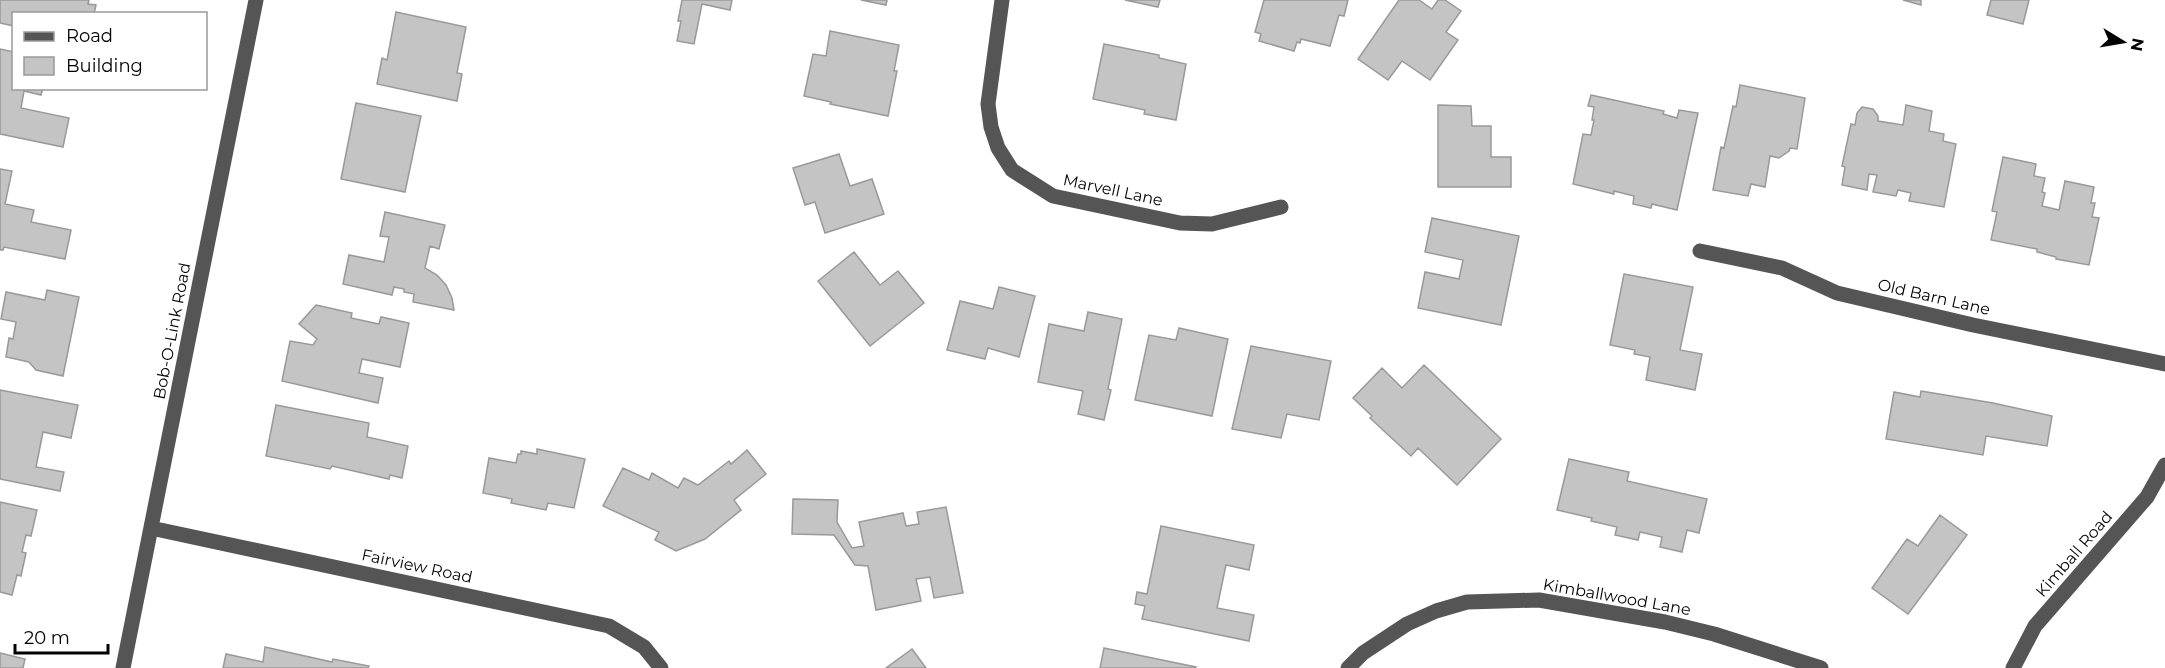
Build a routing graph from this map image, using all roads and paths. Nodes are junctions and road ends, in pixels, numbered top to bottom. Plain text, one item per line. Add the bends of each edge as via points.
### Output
1 (256, 0) edge
2 (1002, 0) edge
3 (1281, 207) dead end
4 (1700, 251) dead end
5 (2165, 363) edge
6 (2165, 465) edge
7 (151, 528) junction
8 (123, 668) edge
9 (661, 668) edge
10 (1348, 668) edge
11 (1821, 668) edge
12 (2013, 668) edge

1 - 7 street, Bob-O-Link Road
2 - 3 street, Marvell Lane via 988,104 998,148 1012,170 1053,196 1180,223 1212,224
4 - 5 street, Old Barn Lane via 1782,268 1837,293
6 - 12 street, Kimball Road via 2147,497 2035,626
7 - 8 street, Bob-O-Link Road
7 - 9 street, Fairview Road via 609,626 644,647
10 - 11 street, Kimballwood Lane via 1407,624 1436,611 1467,602 1539,600 1694,629

